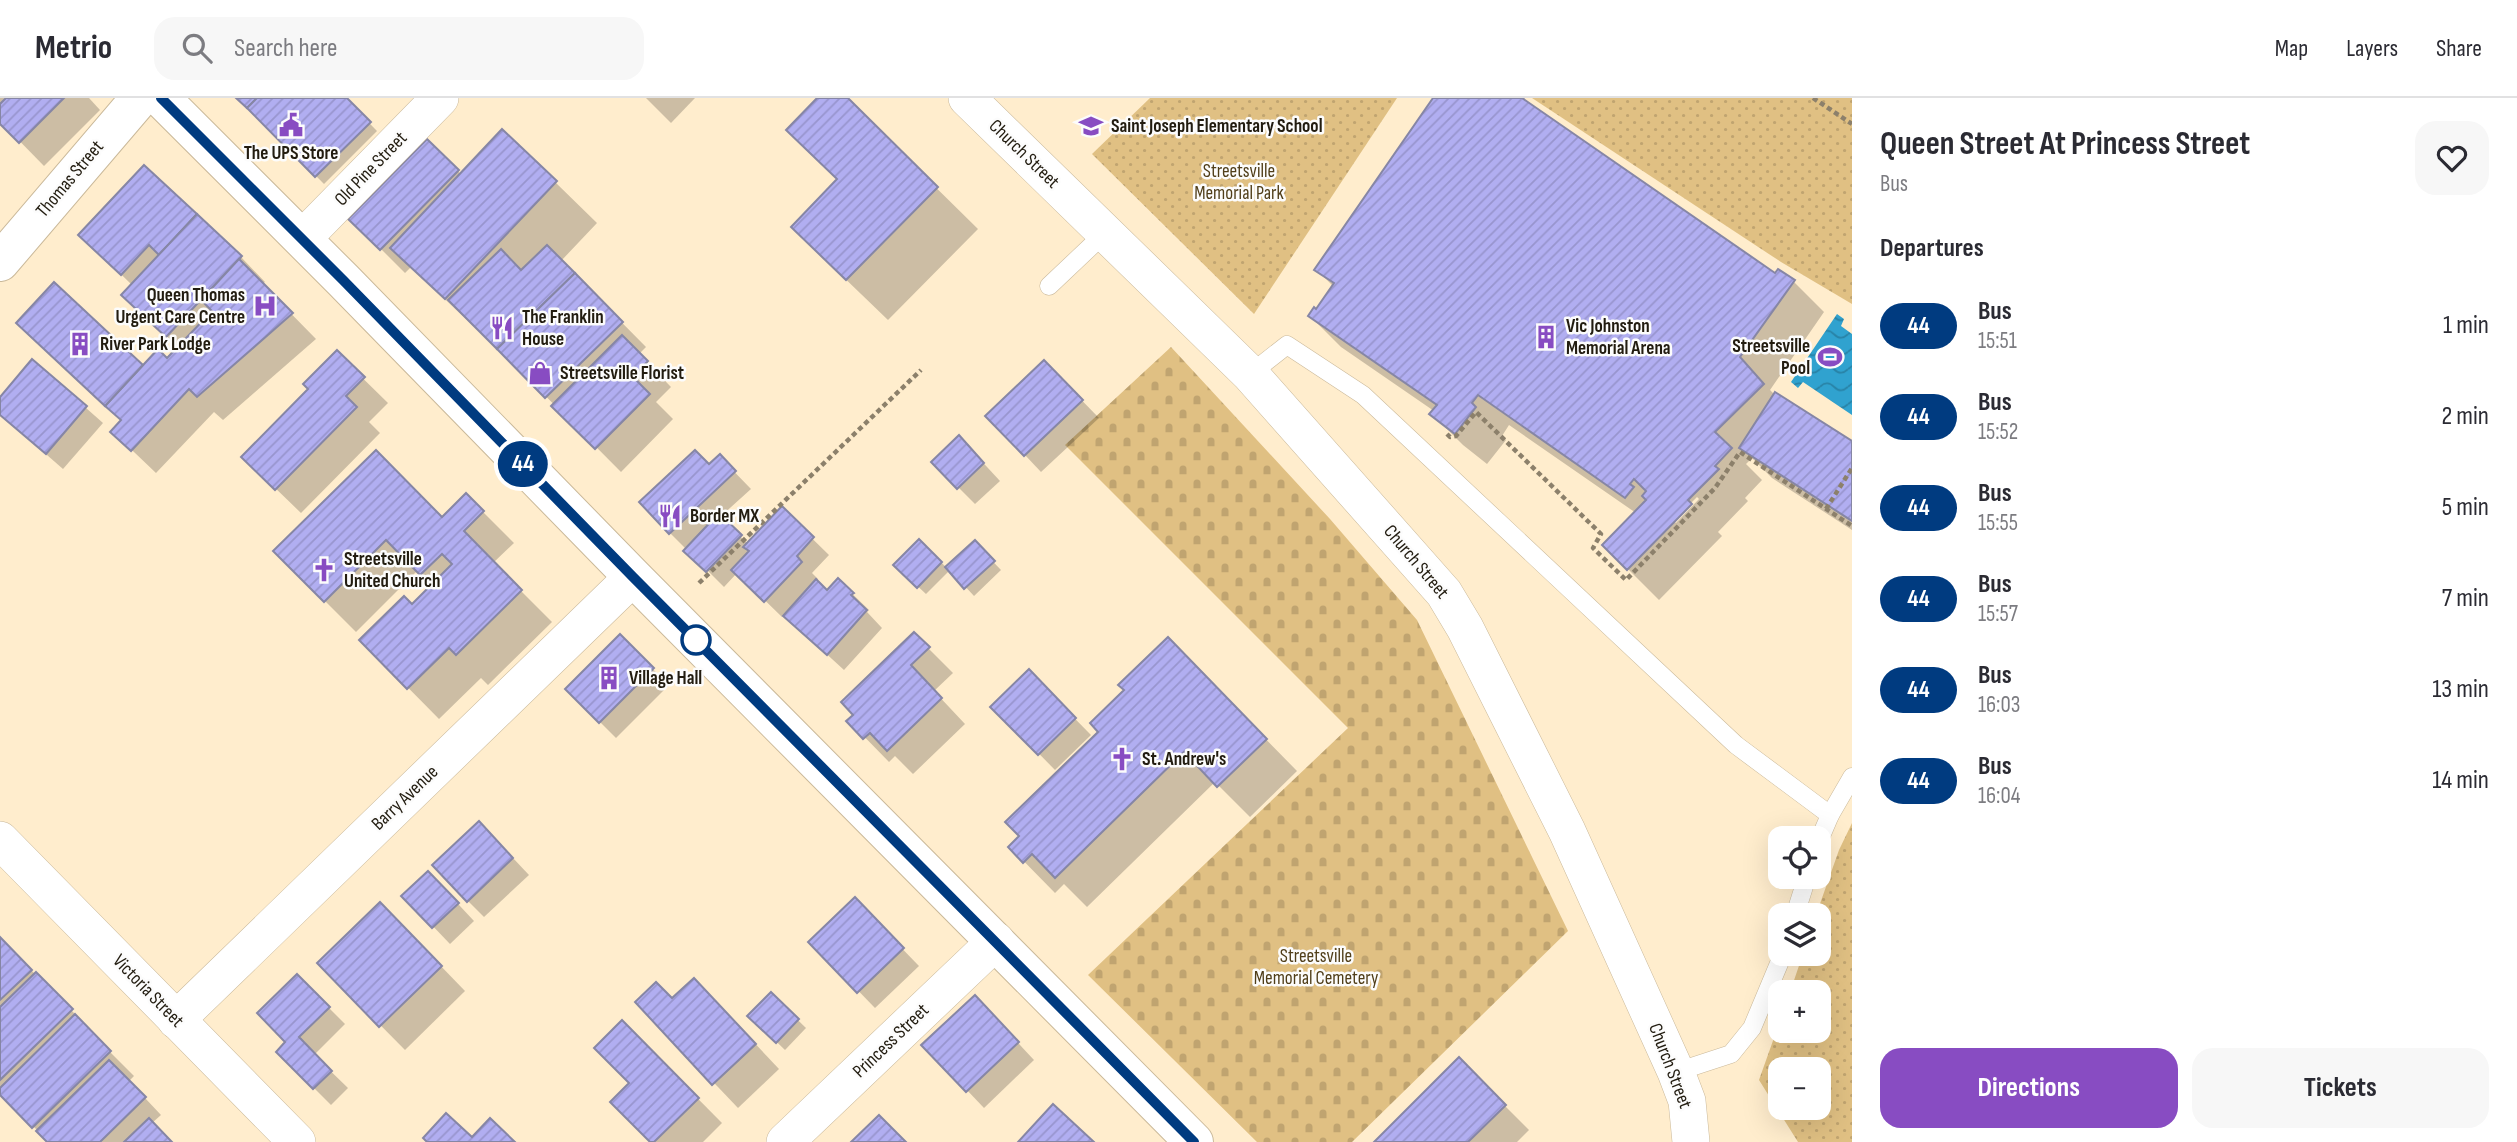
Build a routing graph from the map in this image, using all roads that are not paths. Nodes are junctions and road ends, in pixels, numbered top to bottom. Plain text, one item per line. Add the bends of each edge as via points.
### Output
1 (140, 98) edge
2 (161, 98) edge
3 (440, 98) edge
4 (967, 98) edge
5 (1105, 233) junction
6 (302, 239) junction
7 (0, 262) edge
8 (1049, 286) dead end
9 (1251, 374) junction
10 (633, 577) junction
11 (1852, 776) edge
12 (1830, 815) junction
13 (1825, 826) edge
14 (0, 840) edge
15 (996, 940) junction
16 (1778, 966) edge
17 (176, 1020) junction
18 (1676, 1072) junction
19 (297, 1142) edge
20 (785, 1142) edge
21 (1194, 1142) edge
22 (1691, 1142) edge

1 - 7 main road, Thomas Street
2 - 6 main road
3 - 6 street, Old Pine Street
4 - 5 street, Church Street
5 - 8 lane
5 - 9 street, Church Street
6 - 10 main road
9 - 12 lane via 1287,345 1363,395 1736,745
9 - 18 street, Church Street via 1444,593 1567,831
10 - 15 main road
10 - 17 street, Barry Avenue
11 - 12 lane
12 - 13 lane
14 - 17 street, Victoria Street
15 - 20 street, Princess Street
15 - 21 main road
16 - 18 lane via 1752,1028 1731,1054
17 - 19 street, Victoria Street
18 - 22 street, Church Street via 1688,1101

